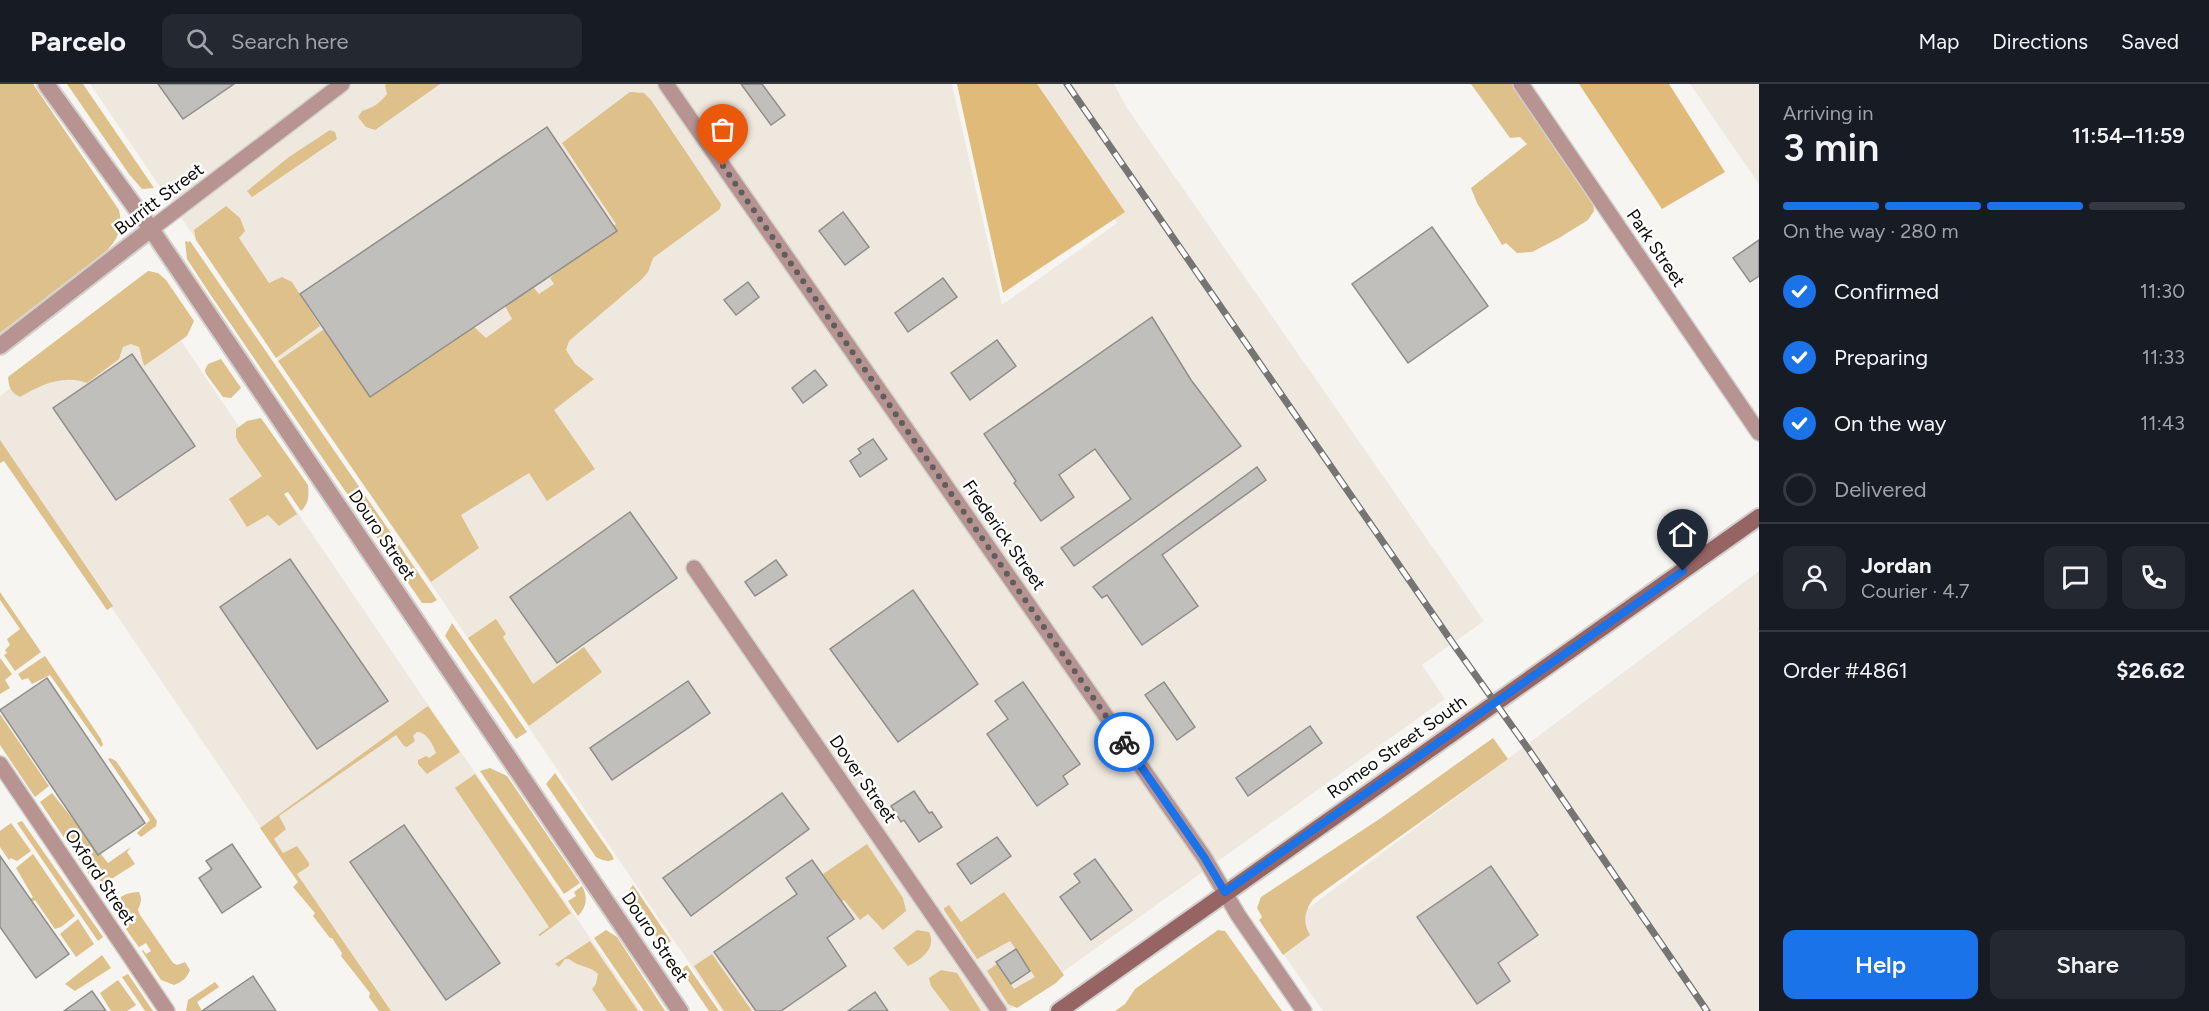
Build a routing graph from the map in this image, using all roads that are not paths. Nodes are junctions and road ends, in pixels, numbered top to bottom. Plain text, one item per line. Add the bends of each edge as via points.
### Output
1 (46, 84) edge
2 (342, 84) edge
3 (666, 84) edge
4 (1521, 84) edge
5 (151, 229) junction
6 (0, 346) edge
7 (1759, 433) edge
8 (1759, 517) edge
9 (694, 568) dead end
10 (0, 764) edge
11 (1225, 892) junction
12 (167, 1011) edge
13 (680, 1011) edge
14 (999, 1011) edge
15 (1059, 1011) edge
16 (1304, 1011) edge

1 - 5 street, Douro Street
2 - 5 street, Burritt Street
3 - 11 street, Frederick Street via 1192,838
4 - 7 street, Park Street
5 - 6 street, Burritt Street
5 - 13 street, Douro Street
8 - 11 main road, Romeo Street South
9 - 14 street, Dover Street
10 - 12 street, Oxford Street
11 - 15 main road, Romeo Street South
11 - 16 street, Frederick Street

